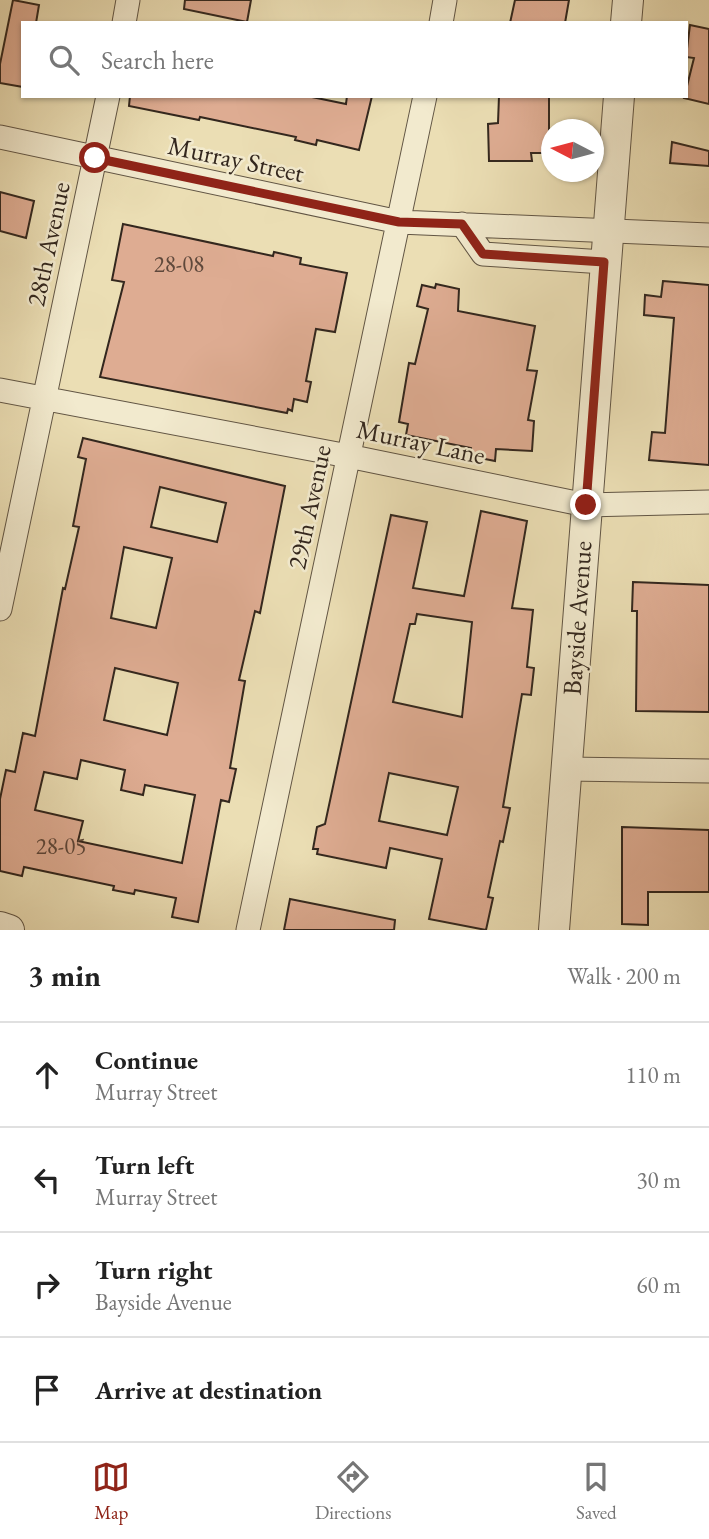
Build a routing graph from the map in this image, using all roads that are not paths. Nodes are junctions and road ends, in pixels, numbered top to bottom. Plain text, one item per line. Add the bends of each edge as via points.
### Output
1 (128, 0) edge
2 (445, 0) edge
3 (628, 0) edge
4 (124, 21) edge
5 (441, 21) edge
6 (626, 21) edge
7 (108, 98) edge
8 (425, 98) edge
9 (619, 98) edge
10 (0, 138) edge
11 (95, 158) junction
12 (399, 222) junction
13 (462, 224) junction
14 (607, 230) junction
15 (709, 235) edge
16 (604, 262) junction
17 (0, 390) edge
18 (45, 399) junction
19 (348, 456) junction
20 (709, 502) edge
21 (586, 505) junction
22 (0, 610) edge
23 (566, 769) junction
24 (709, 771) edge
25 (0, 927) edge
26 (9, 930) edge
27 (248, 930) edge
28 (554, 930) edge

1 - 4 street
2 - 5 street
3 - 6 street
7 - 11 street, 28th Avenue
8 - 12 street, 29th Avenue
9 - 14 street, Bayside Avenue
10 - 11 street, Murray Street
11 - 12 street, Murray Street
11 - 18 street, 28th Avenue
12 - 13 street, Murray Street
12 - 19 street, 29th Avenue
13 - 14 street, Murray Street
13 - 16 street via 483,254
14 - 15 street, Murray Street
14 - 16 street, Bayside Avenue
16 - 21 street, Bayside Avenue
17 - 18 street, Murray Lane
18 - 19 street, Murray Lane
18 - 22 street, 28th Avenue
19 - 21 street, Murray Lane
19 - 27 street, 29th Avenue
20 - 21 street, Murray Lane
21 - 23 street, Bayside Avenue
23 - 24 street
23 - 28 street, Bayside Avenue
25 - 26 street

